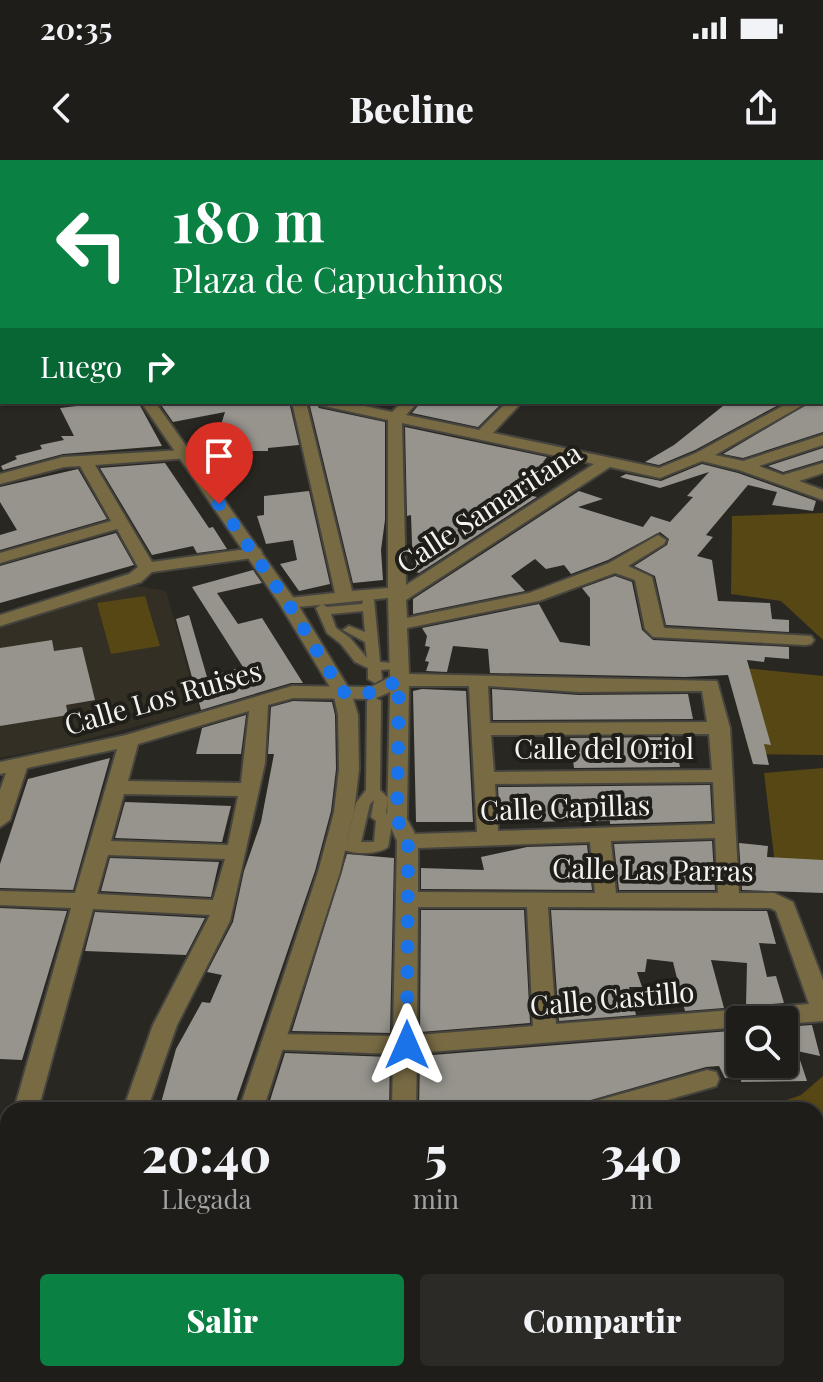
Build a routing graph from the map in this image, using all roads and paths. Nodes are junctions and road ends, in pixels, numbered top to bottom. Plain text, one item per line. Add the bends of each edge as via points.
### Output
1 (149, 404) edge
2 (299, 404) edge
3 (335, 404) edge
4 (409, 404) edge
5 (513, 404) edge
6 (795, 405) edge
7 (396, 416) junction
8 (484, 434) junction
9 (823, 440) edge
10 (184, 455) junction
11 (701, 456) junction
12 (609, 461) junction
13 (86, 462) junction
14 (744, 466) junction
15 (823, 468) edge
16 (0, 479) edge
17 (784, 480) junction
18 (823, 495) edge
19 (121, 523) junction
20 (658, 540) dead end
21 (254, 553) junction
22 (0, 558) edge
23 (615, 567) junction
24 (147, 568) junction
25 (396, 595) junction
26 (288, 603) junction
27 (346, 606) junction
28 (0, 621) edge
29 (397, 625) junction
30 (349, 630) dead end
31 (805, 640) dead end
32 (373, 641) junction
33 (384, 673) junction
34 (478, 680) junction
35 (342, 692) junction
36 (259, 702) junction
37 (394, 706) dead end
38 (720, 728) junction
39 (482, 729) junction
40 (129, 740) junction
41 (9, 767) edge
42 (724, 776) junction
43 (484, 778) junction
44 (116, 787) junction
45 (248, 790) junction
46 (373, 791) junction
47 (0, 820) edge
48 (359, 820) junction
49 (383, 828) junction
50 (724, 831) junction
51 (600, 833) junction
52 (488, 839) junction
53 (408, 841) junction
54 (99, 848) junction
55 (237, 852) junction
56 (0, 898) edge
57 (408, 899) junction
58 (537, 899) junction
59 (606, 899) junction
60 (84, 901) junction
61 (729, 901) junction
62 (221, 909) junction
63 (823, 1012) edge
64 (545, 1035) junction
65 (273, 1043) junction
66 (407, 1045) junction
67 (707, 1079) dead end
68 (28, 1102) edge
69 (138, 1102) edge
70 (254, 1102) edge
71 (404, 1102) edge
72 (626, 1102) edge

1 - 10 street
2 - 27 street
3 - 7 street
4 - 7 street
5 - 8 street
6 - 11 street
7 - 8 street
7 - 25 street
8 - 12 street
9 - 14 street
10 - 13 street
10 - 21 street
11 - 12 street via 660,473
11 - 14 street
12 - 25 street, Calle Samaritana
13 - 16 street via 55,463
13 - 19 street
14 - 17 street
15 - 17 street
17 - 18 street
19 - 22 street
19 - 24 street
20 - 23 street
21 - 24 street
21 - 26 street
23 - 29 street via 533,597
23 - 31 street via 643,577 659,633
24 - 28 street via 135,578
25 - 27 street
25 - 29 street
26 - 27 street
26 - 35 street
27 - 32 street via 368,612
27 - 33 street via 326,618 350,659
29 - 33 street
30 - 32 street
32 - 33 street
33 - 34 street, Calle Los Ruises
33 - 35 street, Calle Los Ruises via 374,693
33 - 53 street via 397,819
34 - 38 street, Calle Los Ruises via 710,685
34 - 39 street
35 - 36 street, Calle Los Ruises via 292,692
35 - 65 street via 349,769 344,812
36 - 40 street, Calle Los Ruises
36 - 45 street via 258,746
37 - 46 street via 374,704
38 - 39 street
38 - 42 street
39 - 43 street
40 - 41 street, Calle Los Ruises
40 - 44 street
41 - 47 street
42 - 43 street, Calle del Oriol
42 - 50 street
43 - 52 street
44 - 45 street
44 - 54 street
45 - 55 street
46 - 48 street
46 - 49 street via 381,798
48 - 49 street
48 - 49 street via 349,847 381,847
50 - 51 street, Calle Capillas
50 - 61 street
51 - 52 street, Calle Capillas
51 - 59 street
52 - 53 street, Calle Capillas
53 - 57 street
54 - 55 street
54 - 60 street
55 - 62 street
56 - 60 street
57 - 58 street, Calle Las Parras
57 - 66 street
58 - 59 street, Calle Las Parras
58 - 64 street
59 - 61 street, Calle Las Parras
60 - 62 street
60 - 68 street
61 - 63 street, Calle Las Parras via 774,901 785,907
62 - 69 street via 213,935 165,1025
63 - 64 street, Calle Castillo
64 - 66 street, Calle Castillo
65 - 66 street, Calle Castillo
65 - 70 street
66 - 71 street
67 - 72 street

